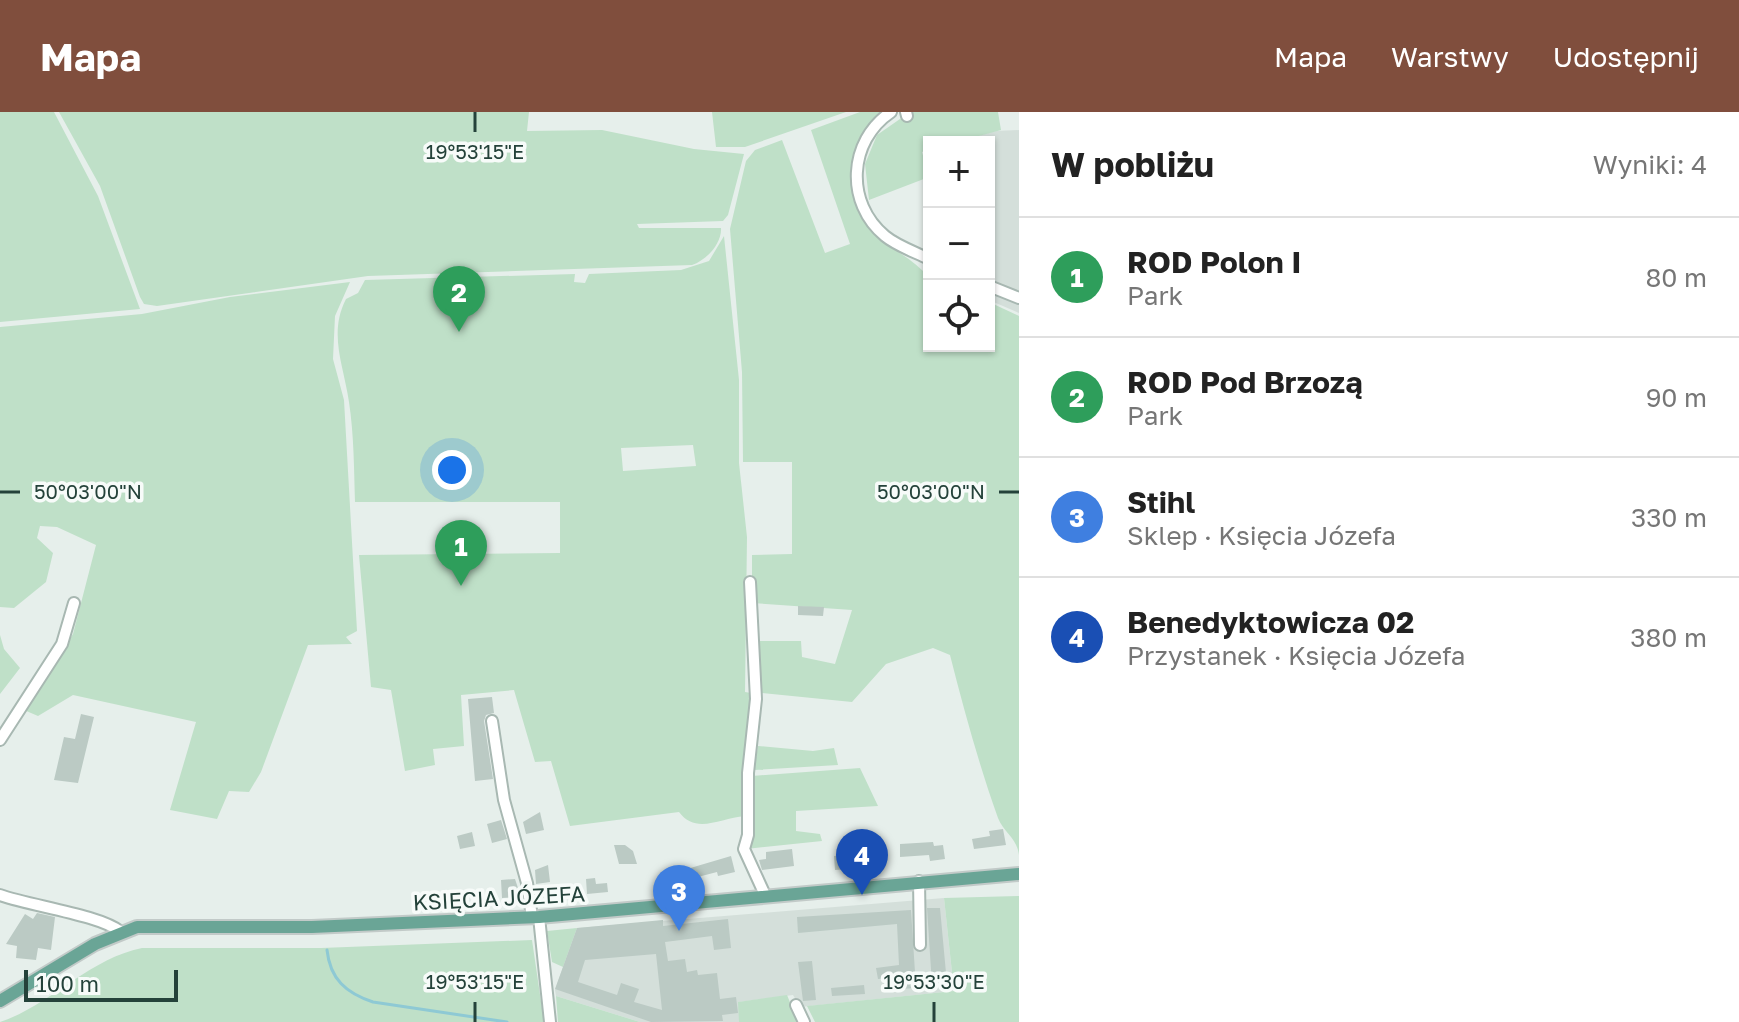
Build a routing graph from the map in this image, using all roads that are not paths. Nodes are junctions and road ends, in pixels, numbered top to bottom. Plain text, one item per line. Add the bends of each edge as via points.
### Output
1 (891, 112) edge
2 (917, 253) junction
3 (923, 256) edge
4 (923, 262) edge
5 (995, 288) edge
6 (1019, 298) edge
7 (750, 582) dead end
8 (74, 603) dead end
9 (492, 721) dead end
10 (0, 740) edge
11 (1019, 874) edge
12 (919, 881) junction
13 (0, 895) edge
14 (765, 895) junction
15 (536, 917) junction
16 (121, 932) junction
17 (920, 945) dead end
18 (0, 1001) edge
19 (796, 1005) dead end
20 (550, 1022) edge
21 (804, 1022) edge

1 - 2 street via 862,148 856,167 858,193 886,238
2 - 3 street
2 - 4 street
5 - 6 street
7 - 14 street via 756,699 744,849
8 - 10 street via 62,644
9 - 15 street via 504,800
11 - 12 main road, KSIĘCIA JÓZEFA
12 - 14 main road, KSIĘCIA JÓZEFA
12 - 17 street
13 - 16 street via 110,923
14 - 15 main road, KSIĘCIA JÓZEFA
15 - 16 main road, KSIĘCIA JÓZEFA via 312,927 153,926
15 - 20 street
16 - 18 main road, KSIĘCIA JÓZEFA
19 - 21 street

